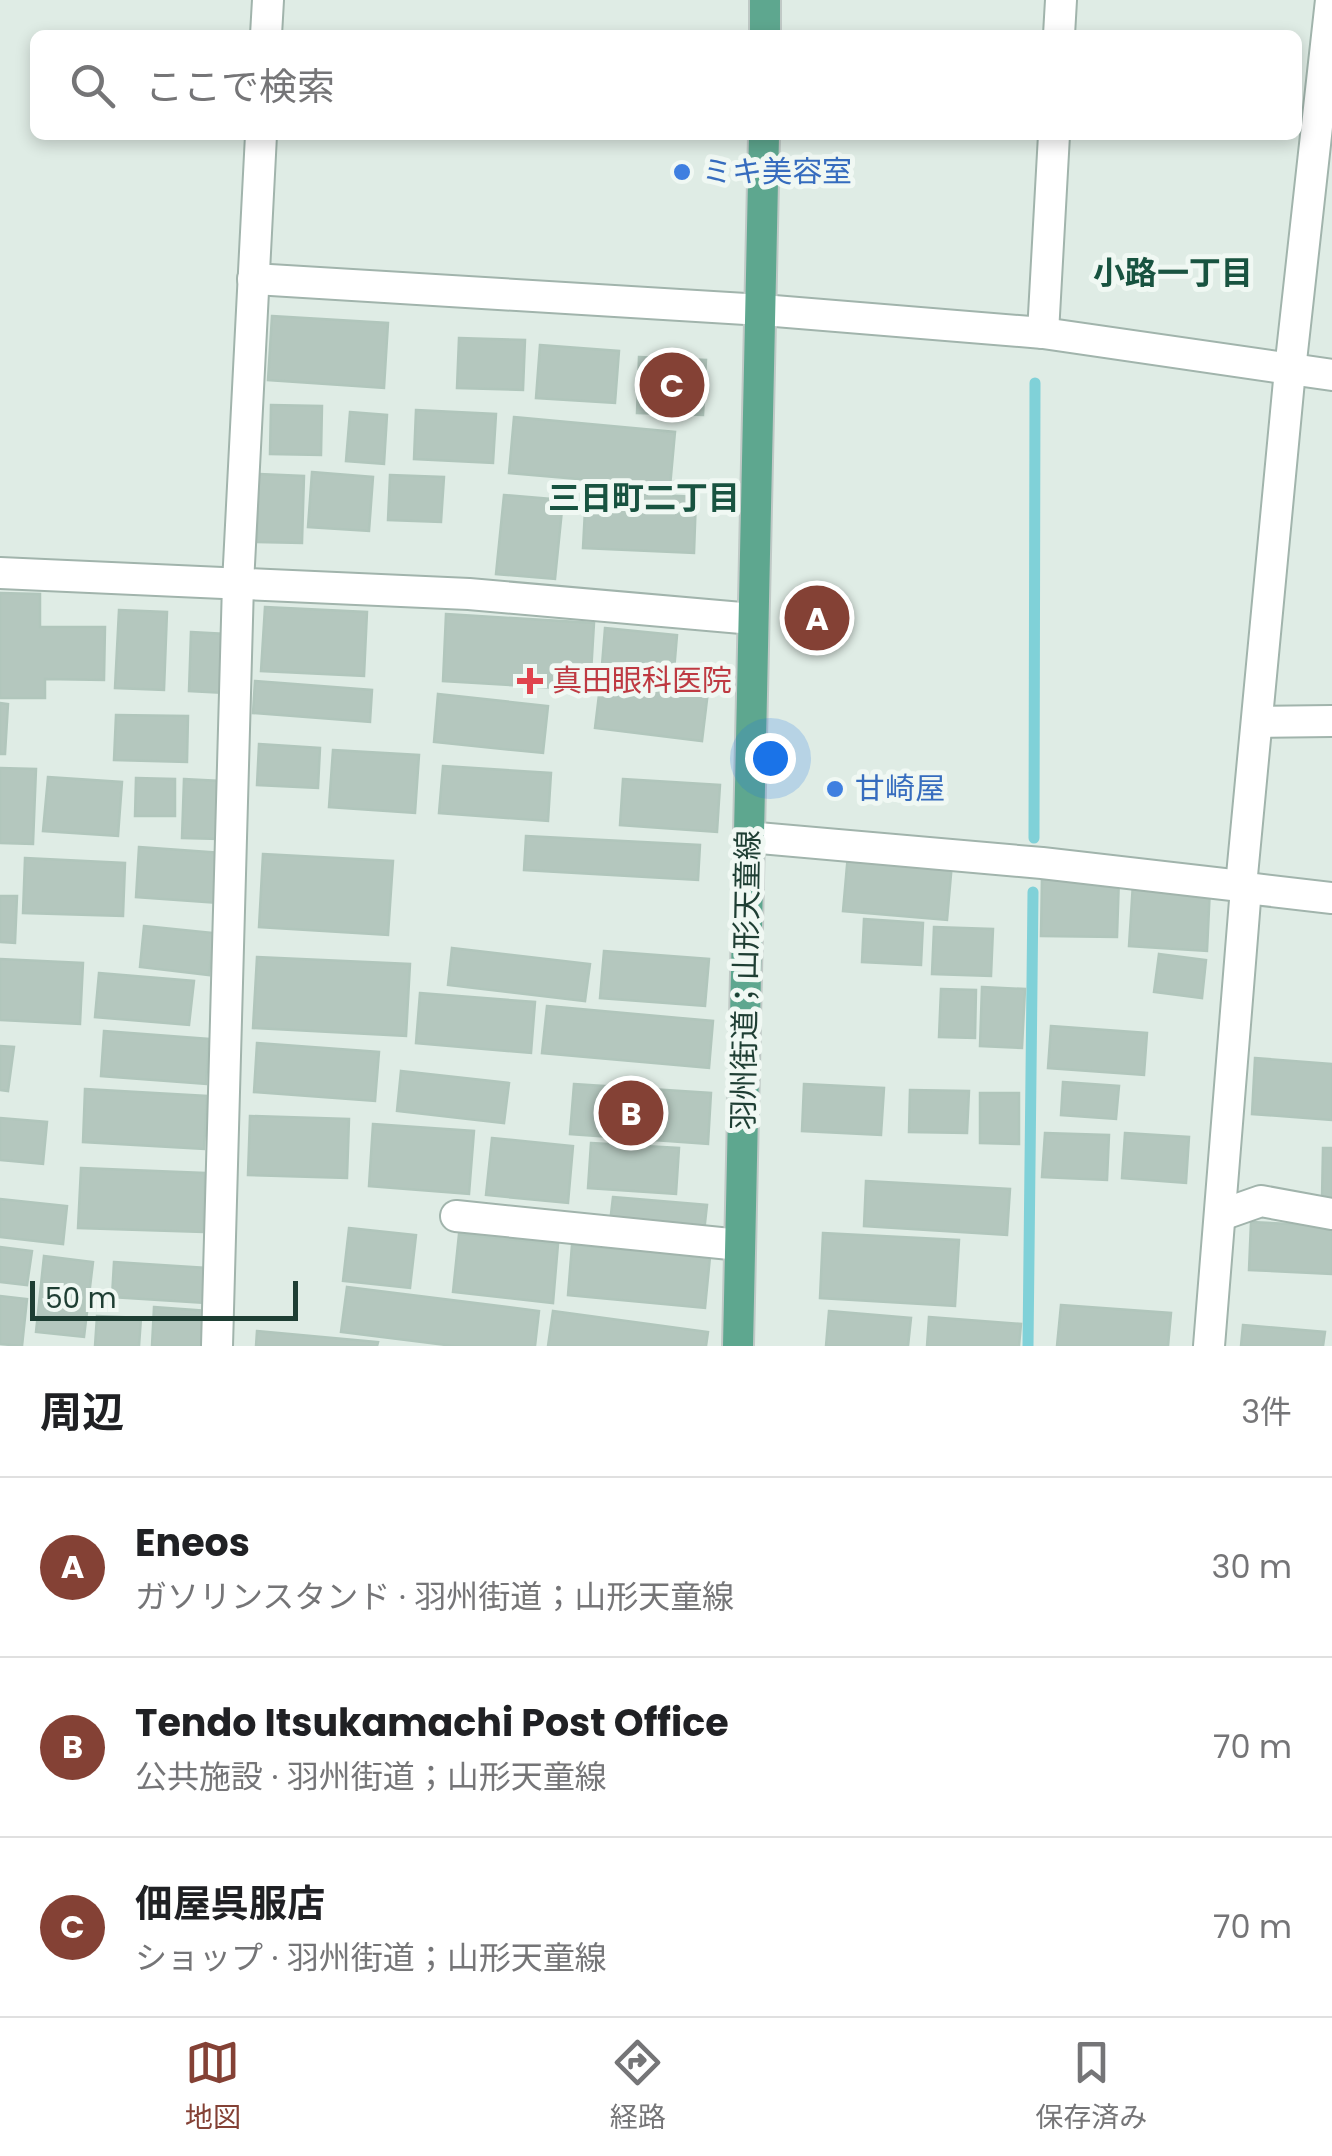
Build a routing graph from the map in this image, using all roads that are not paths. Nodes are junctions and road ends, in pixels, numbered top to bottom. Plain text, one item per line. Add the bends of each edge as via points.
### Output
1 (268, 0) edge
2 (765, 0) edge
3 (1061, 0) edge
4 (1331, 0) edge
5 (266, 30) edge
6 (765, 30) edge
7 (1059, 30) edge
8 (261, 140) edge
9 (764, 140) edge
10 (1054, 140) edge
11 (1322, 187) edge
12 (253, 279) junction
13 (762, 310) junction
14 (1043, 334) junction
15 (1290, 370) junction
16 (1332, 375) edge
17 (0, 574) edge
18 (238, 584) junction
19 (752, 619) junction
20 (1332, 721) edge
21 (1258, 722) junction
22 (748, 837) junction
23 (1243, 887) junction
24 (1332, 898) edge
25 (1221, 1214) junction
26 (1332, 1214) edge
27 (456, 1216) dead end
28 (740, 1245) junction
29 (217, 1346) edge
30 (738, 1346) edge
31 (1209, 1346) edge

1 - 5 street
2 - 6 main road
3 - 7 street
4 - 11 street
8 - 12 street
9 - 13 main road, 羽州街道；山形天童線
10 - 14 street
11 - 15 street
12 - 13 street
12 - 18 street
13 - 14 street
13 - 19 main road, 羽州街道；山形天童線
14 - 15 street
15 - 16 street
15 - 21 street
17 - 18 street
18 - 19 street via 469,594
18 - 29 street
19 - 22 main road, 羽州街道；山形天童線
20 - 21 street
21 - 23 street
22 - 23 street
22 - 28 main road, 羽州街道；山形天童線
23 - 24 street
23 - 25 street
25 - 26 street via 1261,1201
25 - 31 street
27 - 28 street
28 - 30 main road, 羽州街道；山形天童線

